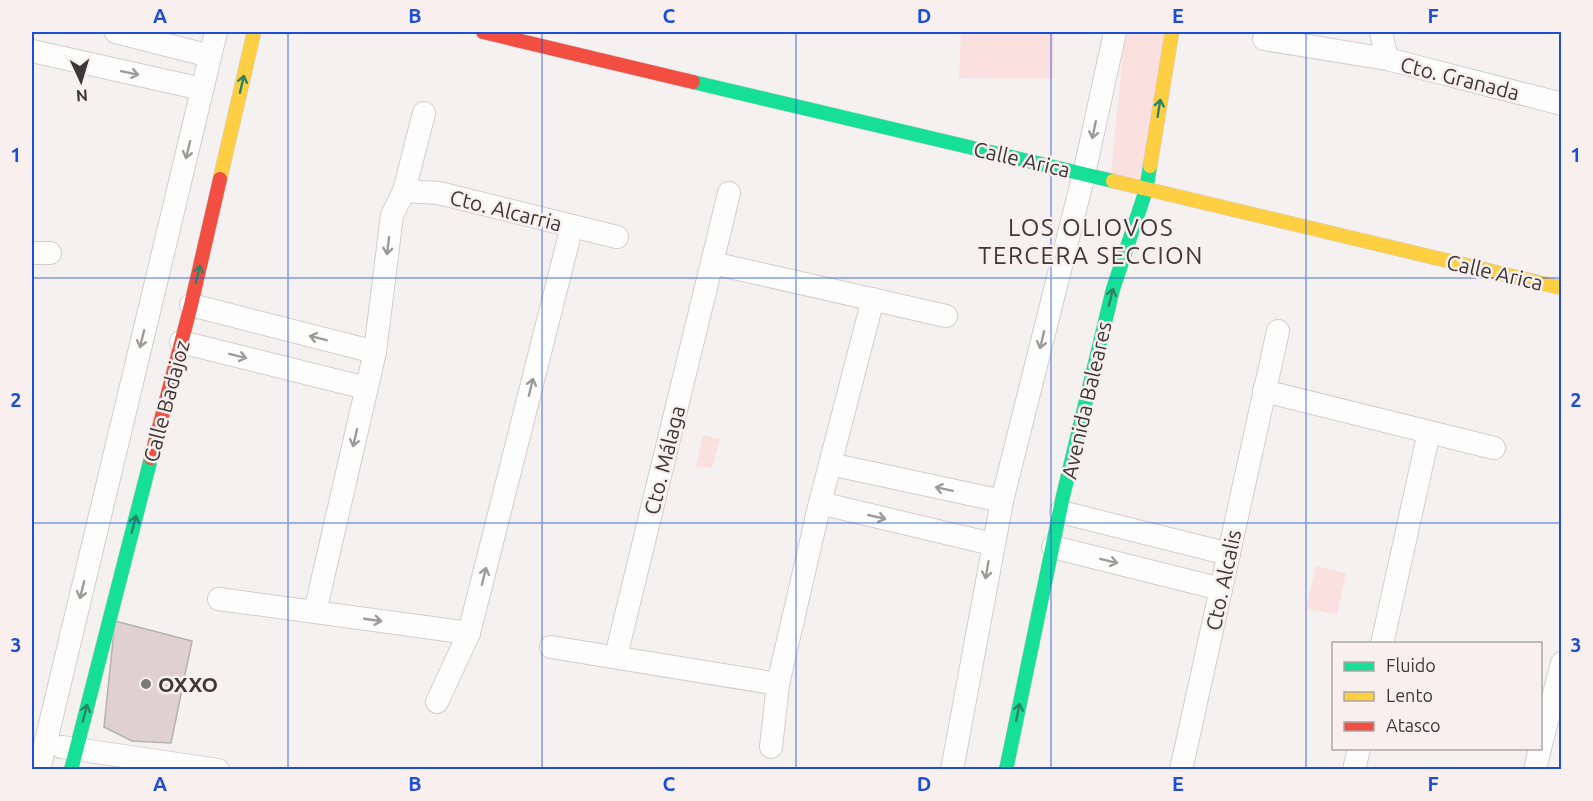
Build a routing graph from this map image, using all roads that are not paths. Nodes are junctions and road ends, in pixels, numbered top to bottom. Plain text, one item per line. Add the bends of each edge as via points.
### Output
1 (35, 32) edge
2 (116, 32) edge
3 (216, 32) edge
4 (254, 32) edge
5 (483, 32) edge
6 (1115, 32) edge
7 (1172, 32) edge
8 (1381, 32) edge
9 (1264, 39) dead end
10 (32, 46) edge
11 (32, 51) edge
12 (210, 56) junction
13 (1387, 59) junction
14 (202, 89) junction
15 (1562, 104) edge
16 (424, 113) dead end
17 (1084, 174) junction
18 (1146, 190) junction
19 (404, 191) junction
20 (729, 193) dead end
21 (572, 226) junction
22 (617, 237) dead end
23 (712, 263) junction
24 (1562, 288) edge
25 (873, 299) junction
26 (191, 305) junction
27 (946, 316) dead end
28 (1278, 331) dead end
29 (181, 342) junction
30 (375, 352) junction
31 (366, 388) junction
32 (1264, 391) junction
33 (1429, 432) junction
34 (1494, 448) dead end
35 (830, 464) junction
36 (1002, 501) junction
37 (820, 503) junction
38 (1061, 512) junction
39 (992, 544) junction
40 (1053, 547) junction
41 (1229, 554) junction
42 (89, 559) junction
43 (123, 567) junction
44 (1221, 589) junction
45 (219, 599) dead end
46 (315, 612) junction
47 (469, 633) junction
48 (1382, 642) edge
49 (551, 646) dead end
50 (616, 657) junction
51 (1562, 663) edge
52 (778, 684) junction
53 (437, 702) dead end
54 (1542, 740) edge
55 (38, 745) edge
56 (771, 747) dead end
57 (1359, 750) edge
58 (1540, 750) edge
59 (73, 759) edge
60 (39, 770) edge
61 (218, 770) edge
62 (952, 770) edge
63 (1006, 770) edge
64 (1181, 770) edge
65 (1354, 770) edge
66 (1535, 770) edge

1 - 10 street
2 - 12 street
3 - 12 street, Calle Badajoz
26 -> 4 street, Calle Badajoz
5 - 17 street, Calle Arica
6 -> 17 street
18 -> 7 street, Avenida Baleares
8 - 13 street, Cto. Granada
9 - 13 street
11 -> 14 street
12 - 14 street, Calle Badajoz
13 - 15 street, Cto. Granada
14 -> 42 street, Calle Badajoz
16 - 19 street
17 - 18 street, Calle Arica
17 -> 36 street
18 - 24 street, Calle Arica
38 -> 18 street, Avenida Baleares via 1113,288
19 - 21 street, Cto. Alcarria via 439,193
19 -> 30 street via 392,215
20 - 23 street, Cto. Málaga
21 - 22 street
47 -> 21 street, Cto. Alcarria
23 - 25 street
23 - 50 street, Cto. Málaga
25 - 27 street
25 - 35 street
26 - 29 street, Calle Badajoz
30 -> 26 street
28 - 32 street, Cto. Alcalis
29 -> 31 street
43 -> 29 street, Calle Badajoz
30 - 31 street
31 -> 46 street
32 - 33 street
32 - 41 street, Cto. Alcalis
33 - 34 street
33 - 48 street
36 -> 35 street
35 - 37 street
36 - 39 street
37 -> 39 street
37 - 52 street
38 - 40 street, Avenida Baleares
38 - 41 street
39 -> 62 street
40 -> 44 street
63 -> 40 street, Avenida Baleares
41 - 44 street, Cto. Alcalis
42 - 43 street
42 -> 55 street, Calle Badajoz
59 -> 43 street, Calle Badajoz
44 - 64 street, Cto. Alcalis
45 - 46 street
46 -> 47 street
47 - 53 street, Cto. Alcarria
49 - 50 street
50 - 52 street
51 - 54 street
52 - 56 street
55 - 59 street
55 - 60 street, Calle Badajoz
57 - 65 street
58 - 66 street
59 - 61 street

